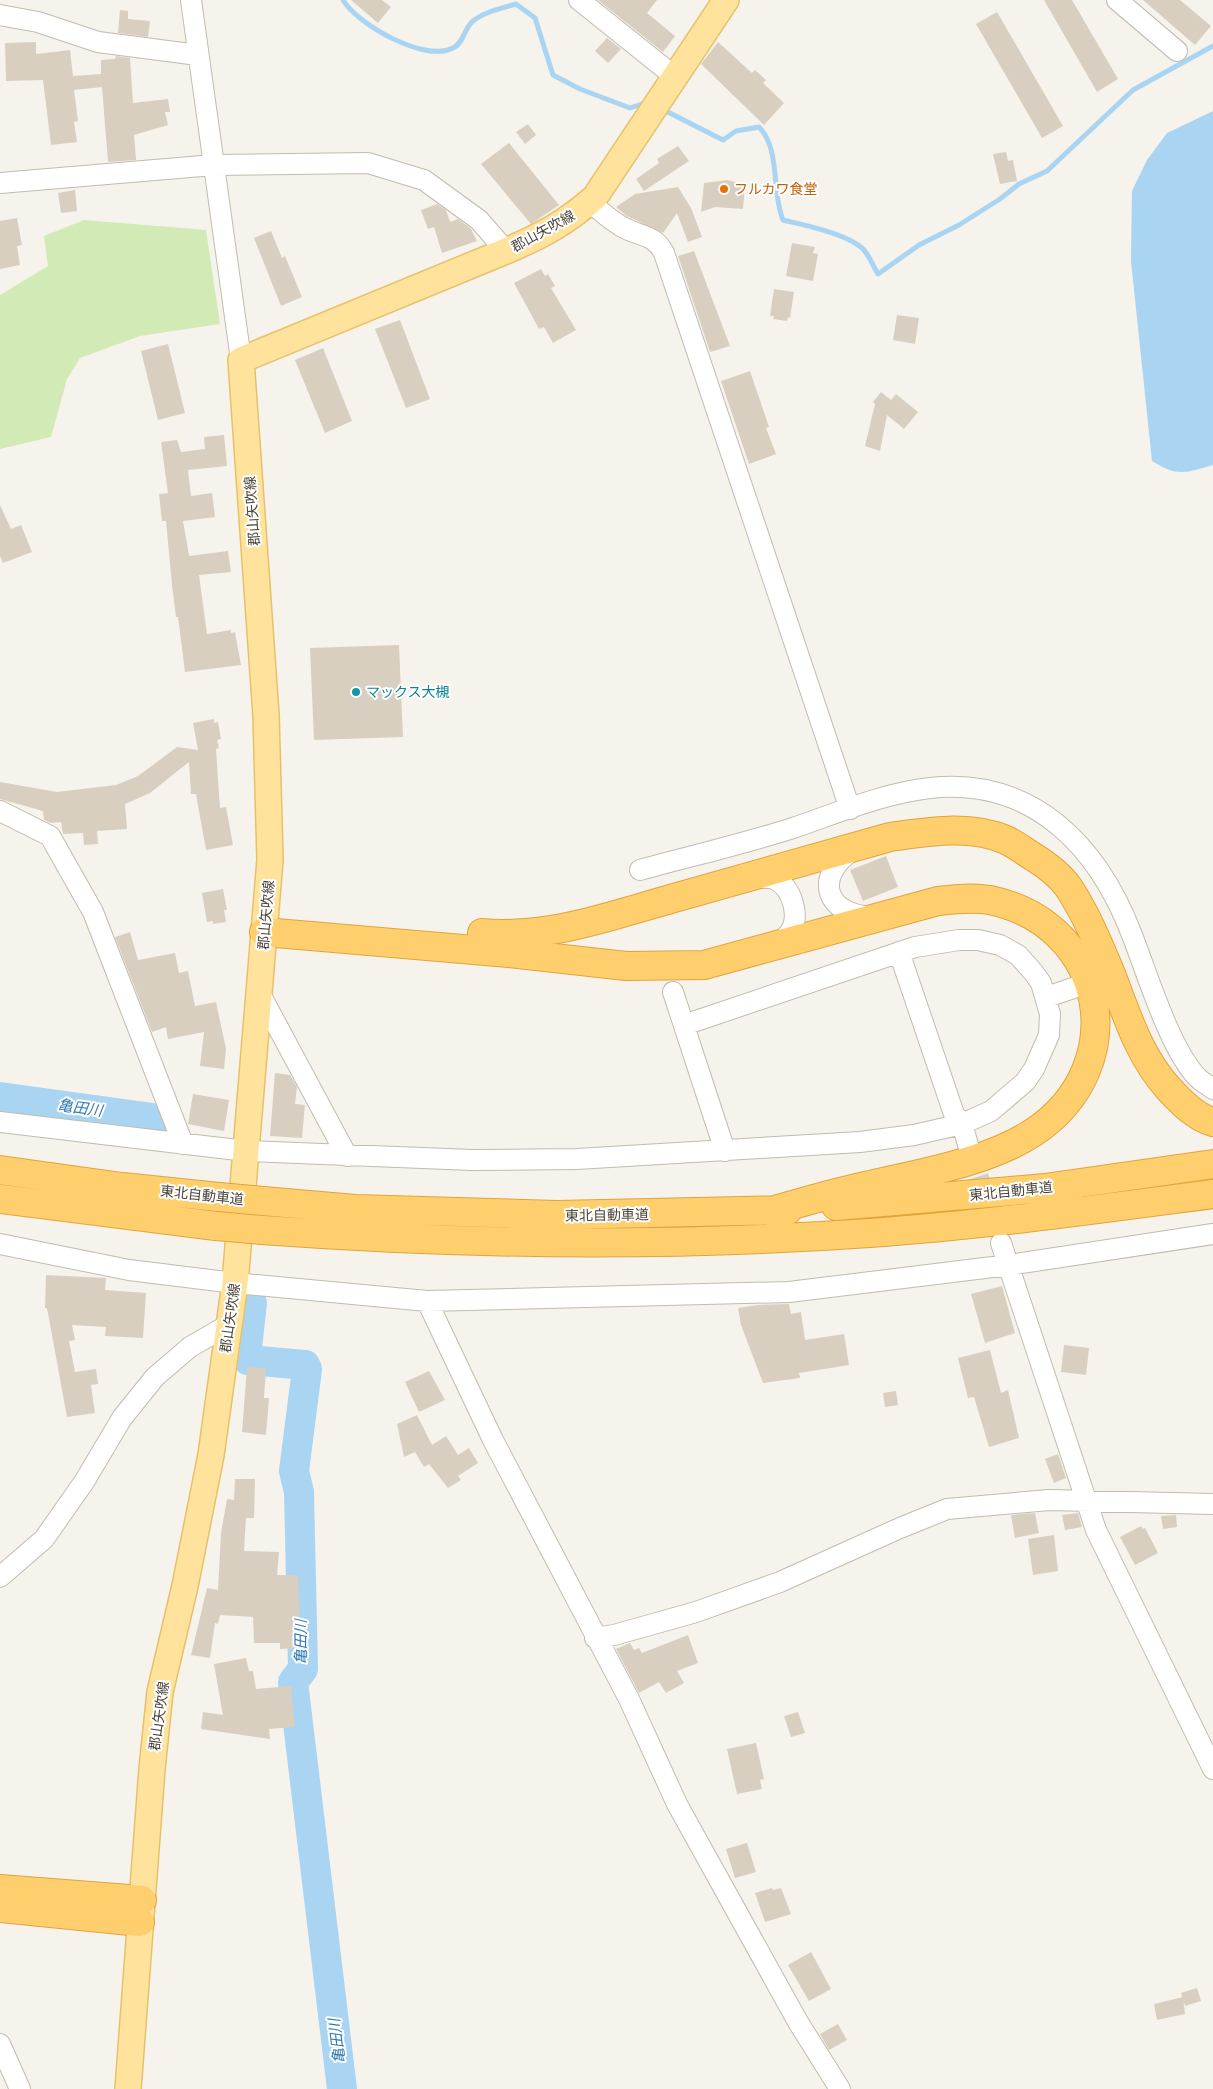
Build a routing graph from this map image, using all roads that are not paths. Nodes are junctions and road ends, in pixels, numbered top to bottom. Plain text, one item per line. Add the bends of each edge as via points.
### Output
1 (191, 0) edge
2 (579, 0) edge
3 (726, 0) edge
4 (1118, 0) edge
5 (0, 15) edge
6 (1177, 51) dead end
7 (198, 55) junction
8 (674, 76) junction
9 (214, 165) junction
10 (0, 183) edge
11 (589, 202) junction
12 (506, 251) junction
13 (241, 360) junction
14 (850, 809) junction
15 (0, 811) edge
16 (859, 846) junction
17 (640, 870) dead end
18 (741, 879) junction
19 (880, 917) junction
20 (265, 924) junction
21 (775, 947) junction
22 (899, 952) junction
23 (1143, 962) junction
24 (1123, 969) dead end
25 (1079, 986) dead end
26 (259, 992) junction
27 (673, 992) dead end
28 (1047, 997) junction
29 (684, 1025) junction
30 (1213, 1089) edge
31 (0, 1122) edge
32 (1213, 1122) edge
33 (962, 1124) junction
34 (183, 1144) junction
35 (969, 1148) tunnel mouth
36 (725, 1151) junction
37 (246, 1152) junction
38 (347, 1156) junction
39 (1213, 1164) edge
40 (0, 1170) edge
41 (1213, 1194) edge
42 (0, 1199) edge
43 (771, 1211) junction
44 (1213, 1234) edge
45 (1001, 1243) tunnel mouth
46 (0, 1244) edge
47 (1009, 1265) junction
48 (235, 1283) junction
49 (426, 1301) junction
50 (228, 1325) junction
51 (1087, 1502) junction
52 (1213, 1504) edge
53 (0, 1577) edge
54 (595, 1638) junction
55 (1213, 1770) edge
56 (0, 1889) edge
57 (0, 1908) edge
58 (141, 1911) junction
59 (0, 2044) edge
60 (20, 2089) edge
61 (128, 2089) edge
62 (840, 2089) edge

1 - 7 street
2 - 8 street
3 - 8 main road, 郡山矢吹線
4 - 6 street
5 - 7 street via 38,22 98,42
7 - 9 street
8 - 11 main road, 郡山矢吹線
9 - 10 street
9 - 12 street via 368,163 389,168 424,180 478,220
9 - 13 street
11 - 12 main road, 郡山矢吹線 via 573,217
11 - 14 street via 621,226 659,243 664,253
12 - 13 main road, 郡山矢吹線
13 - 20 main road, 郡山矢吹線 via 266,715 270,860
14 - 17 street
14 - 23 street via 930,788 958,787 984,789 1036,808 1076,839 1103,874 1122,907
15 - 34 street via 50,836 89,904
16 - 18 highway
16 - 19 street via 839,859 832,870 828,882 832,897 856,916
16 - 32 highway via 923,832 958,831 1006,840 1044,863 1068,887 1088,922 1145,1058 1182,1104
18 - 20 highway via 594,922 542,933 507,936
18 - 21 street via 777,880 787,890 796,918 791,931
19 - 21 highway
19 - 43 highway via 938,901 966,898 990,900 1040,920 1077,957 1093,994 1095,1038 1087,1067 1075,1092 1058,1112 1010,1146 935,1170
20 - 21 highway via 626,966 704,965
20 - 26 main road, 郡山矢吹線
22 - 28 street via 959,940 1000,945 1018,955 1034,973
22 - 29 street
22 - 33 street via 954,1114
23 - 24 street
23 - 30 street via 1174,1041 1198,1078
25 - 28 street
26 - 37 main road, 郡山矢吹線
26 - 38 street
27 - 29 street
28 - 33 street via 1049,1035 1034,1069 1025,1082 991,1111
29 - 36 street
31 - 34 street
33 - 35 street
33 - 36 street via 914,1135
34 - 37 street
36 - 38 street via 577,1159
37 - 38 street
37 - 48 main road, 郡山矢吹線
39 - 43 highway, 東北自動車道 via 1045,1188
40 - 43 highway, 東北自動車道, bridge via 262,1202 355,1208 557,1215
41 - 42 highway, 東北自動車道, bridge via 952,1226 767,1238 633,1242 477,1242 262,1230
44 - 47 street
45 - 47 street
46 - 48 street via 129,1270
47 - 49 street via 789,1292
47 - 51 street
48 - 49 street
48 - 50 main road, 郡山矢吹線
49 - 54 street
50 - 53 street via 190,1347 155,1377 122,1418 84,1482 44,1539
50 - 58 main road, 郡山矢吹線 via 212,1455 160,1692
51 - 52 street
51 - 54 street via 1049,1500 948,1509 780,1582 696,1612
51 - 55 street via 1096,1530
54 - 62 street via 629,1699 677,1804 798,2022
56 - 58 highway
57 - 58 highway
58 - 61 main road, 郡山矢吹線
59 - 60 street

